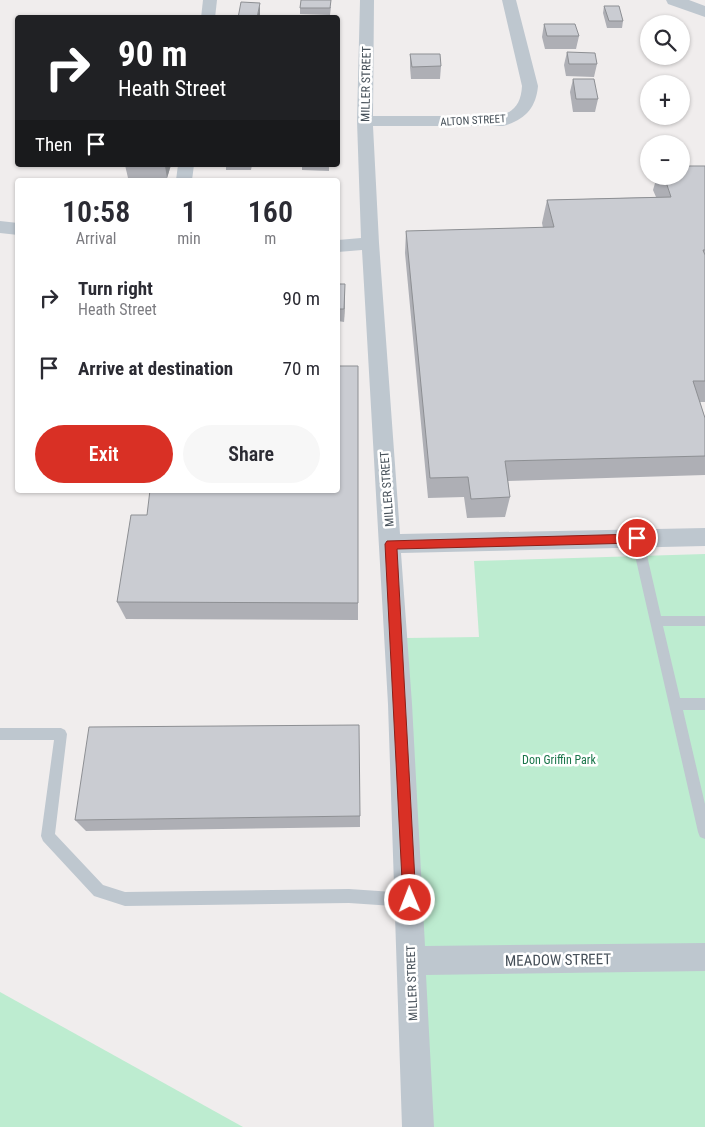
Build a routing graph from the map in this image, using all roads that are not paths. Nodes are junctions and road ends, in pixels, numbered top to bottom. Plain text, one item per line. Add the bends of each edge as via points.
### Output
1 (210, 0) edge
2 (367, 0) edge
3 (509, 0) edge
4 (674, 0) edge
5 (705, 12) edge
6 (208, 15) edge
7 (365, 121) junction
8 (0, 227) edge
9 (15, 228) edge
10 (370, 243) junction
11 (340, 246) edge
12 (705, 537) edge
13 (637, 538) junction
14 (391, 544) junction
15 (656, 621) junction
16 (705, 621) edge
17 (675, 704) junction
18 (705, 704) edge
19 (0, 734) edge
20 (705, 832) edge
21 (410, 900) junction
22 (705, 957) edge
23 (411, 959) junction
24 (418, 1127) edge

1 - 6 street
2 - 7 street, MILLER STREET
3 - 7 street, ALTON STREET via 530,86 530,99 520,115 503,121
4 - 5 street
7 - 10 street, MILLER STREET
8 - 9 street
10 - 11 street
10 - 14 street, MILLER STREET
12 - 13 street
13 - 14 street
13 - 15 lane
14 - 21 street, MILLER STREET
15 - 16 lane
15 - 17 lane
17 - 18 lane
17 - 20 lane
19 - 21 lane via 61,734 48,836 99,891 125,899 349,896
21 - 23 street, MILLER STREET
22 - 23 street, MEADOW STREET via 435,962
23 - 24 street, MILLER STREET

